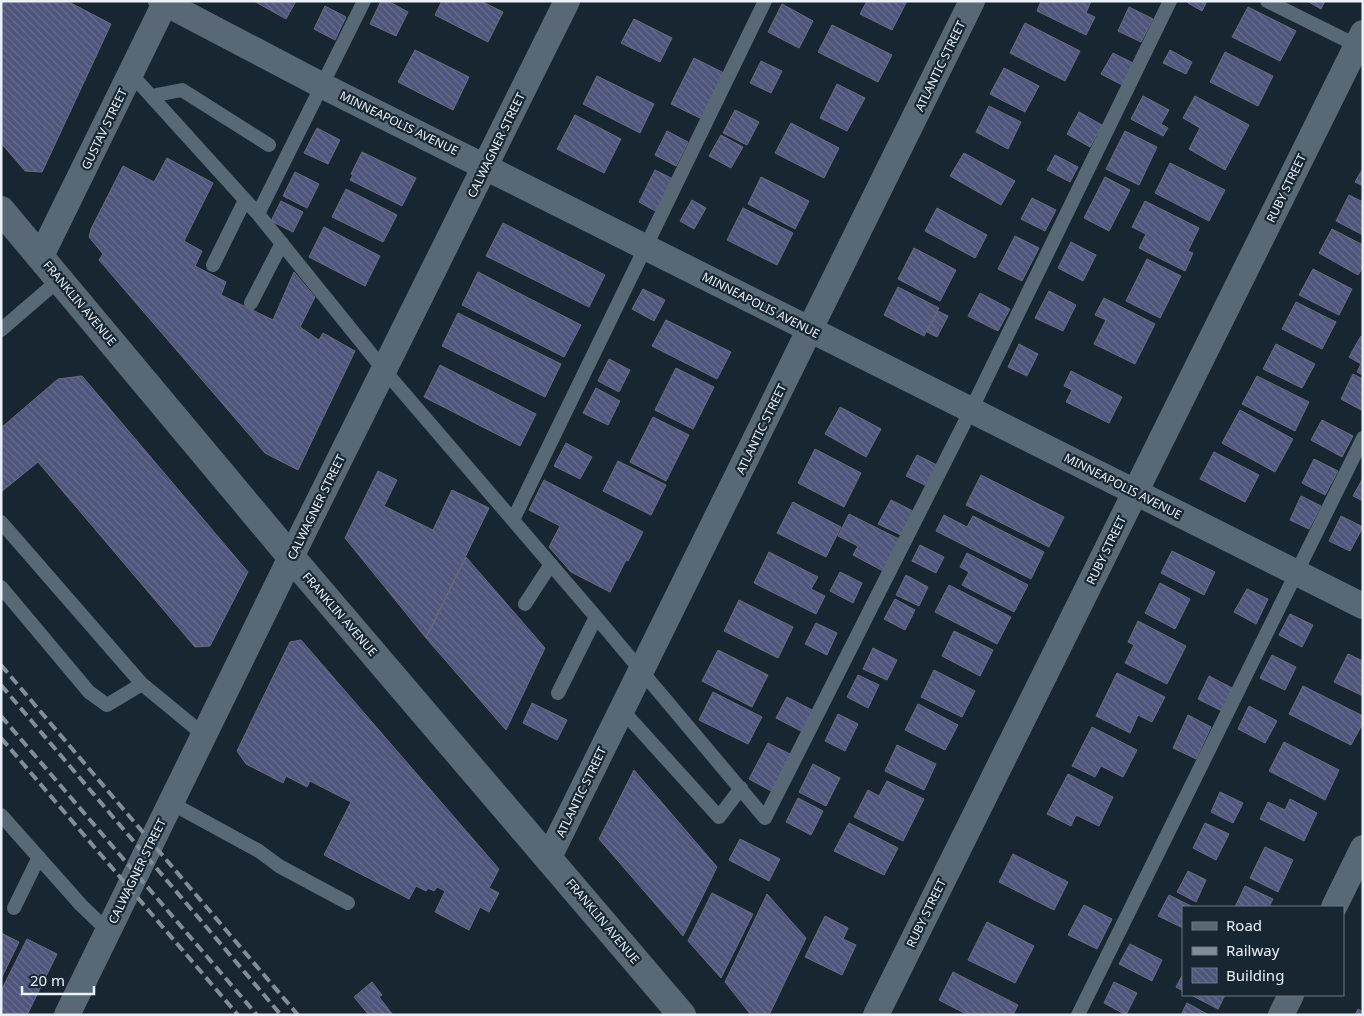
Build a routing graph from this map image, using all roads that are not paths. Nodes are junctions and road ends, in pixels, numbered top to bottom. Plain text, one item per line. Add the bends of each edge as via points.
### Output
1 (364, 1) edge
2 (567, 1) edge
3 (765, 1) edge
4 (972, 1) edge
5 (1170, 1) edge
6 (1268, 1) edge
7 (164, 2) edge
8 (1361, 42) edge
9 (130, 74) junction
10 (323, 86) junction
11 (151, 96) junction
12 (269, 145) dead end
13 (485, 166) junction
14 (245, 200) junction
15 (1, 210) edge
16 (258, 214) junction
17 (282, 243) junction
18 (646, 247) junction
19 (41, 256) junction
20 (213, 265) dead end
21 (60, 279) junction
22 (251, 303) dead end
23 (810, 329) junction
24 (1, 330) edge
25 (384, 370) junction
26 (971, 410) junction
27 (1363, 438) edge
28 (1135, 492) junction
29 (513, 520) junction
30 (1, 522) edge
31 (291, 557) junction
32 (551, 564) junction
33 (1296, 573) junction
34 (1, 587) edge
35 (524, 604) dead end
36 (1363, 606) edge
37 (596, 617) junction
38 (641, 670) junction
39 (142, 684) junction
40 (558, 693) dead end
41 (622, 710) junction
42 (204, 735) junction
43 (741, 788) junction
44 (171, 803) junction
45 (3, 821) edge
46 (1363, 848) edge
47 (39, 857) junction
48 (549, 857) junction
49 (348, 903) dead end
50 (1334, 906) edge
51 (14, 908) dead end
52 (108, 931) junction
53 (1290, 996) edge
54 (67, 1015) edge
55 (682, 1015) edge
56 (876, 1015) edge
57 (1078, 1015) edge
58 (1281, 1015) edge

1 - 10 lane
2 - 13 street, CALWAGNER STREET
3 - 18 lane
4 - 23 street, ATLANTIC STREET
5 - 26 lane
6 - 8 lane
7 - 9 street, GUSTAV STREET
7 - 10 street, MINNEAPOLIS AVENUE
8 - 28 street, RUBY STREET
9 - 11 lane
9 - 19 street, GUSTAV STREET
10 - 13 street, MINNEAPOLIS AVENUE
10 - 16 lane
11 - 12 lane via 182,90
11 - 14 lane
13 - 18 street, MINNEAPOLIS AVENUE
13 - 25 street, CALWAGNER STREET
14 - 16 lane
14 - 20 lane
15 - 19 main road, FRANKLIN AVENUE
16 - 17 lane
17 - 22 lane
17 - 25 lane
18 - 23 street, MINNEAPOLIS AVENUE
18 - 29 lane
19 - 21 main road, FRANKLIN AVENUE
21 - 24 lane
21 - 31 main road, FRANKLIN AVENUE
23 - 26 street, MINNEAPOLIS AVENUE
23 - 38 street, ATLANTIC STREET
25 - 29 lane
25 - 31 street, CALWAGNER STREET
26 - 28 street, MINNEAPOLIS AVENUE
26 - 43 lane via 766,818
27 - 33 lane
28 - 33 street, MINNEAPOLIS AVENUE
28 - 56 street, RUBY STREET
29 - 32 lane
30 - 39 lane
31 - 42 street, CALWAGNER STREET
31 - 48 main road, FRANKLIN AVENUE
32 - 35 lane
32 - 37 lane
33 - 36 street, MINNEAPOLIS AVENUE
33 - 57 lane
34 - 39 lane via 89,692 107,705
37 - 38 lane
37 - 40 lane
38 - 41 street, ATLANTIC STREET
38 - 43 lane
39 - 42 lane
41 - 43 lane via 719,817
41 - 48 street, ATLANTIC STREET
42 - 44 street, CALWAGNER STREET
44 - 49 lane
44 - 52 street, CALWAGNER STREET
45 - 47 lane
46 - 50 street
47 - 51 lane
47 - 52 lane
48 - 55 main road, FRANKLIN AVENUE
52 - 54 street, CALWAGNER STREET
53 - 58 street

